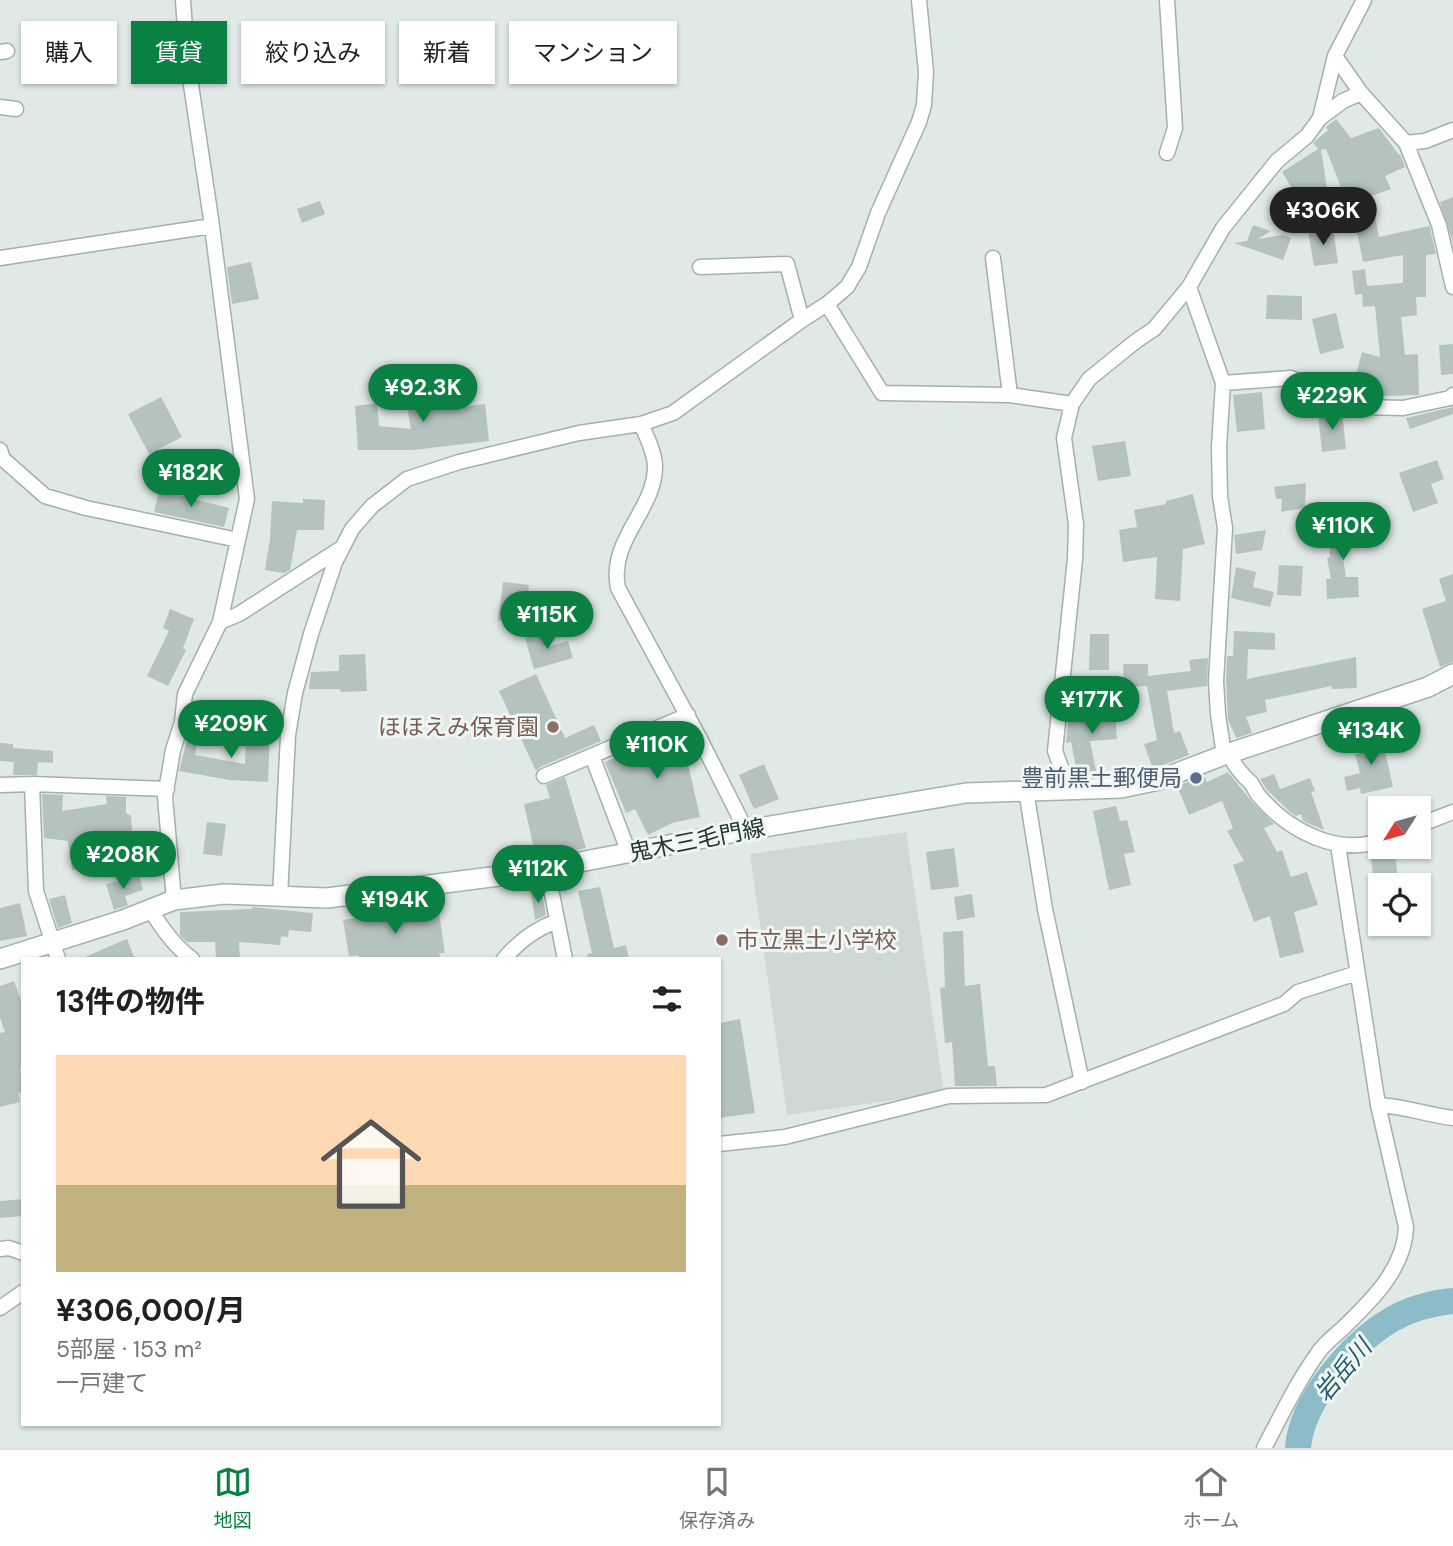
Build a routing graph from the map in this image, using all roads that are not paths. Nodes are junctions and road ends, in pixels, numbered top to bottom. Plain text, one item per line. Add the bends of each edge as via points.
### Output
1 (183, 0) edge
2 (919, 0) edge
3 (1167, 0) edge
4 (1364, 0) edge
5 (1335, 56) junction
6 (1361, 93) junction
7 (0, 107) edge
8 (16, 109) dead end
9 (1320, 118) junction
10 (1453, 130) edge
11 (1406, 143) junction
12 (1167, 153) dead end
13 (212, 226) junction
14 (0, 258) edge
15 (993, 258) dead end
16 (700, 267) dead end
17 (1189, 287) junction
18 (1453, 287) edge
19 (827, 304) junction
20 (802, 320) junction
21 (1223, 383) junction
22 (1010, 395) junction
23 (1453, 395) edge
24 (1072, 404) junction
25 (642, 424) junction
26 (0, 450) edge
27 (238, 540) junction
28 (340, 548) junction
29 (220, 622) junction
30 (1453, 674) edge
31 (688, 716) junction
32 (1226, 754) junction
33 (592, 756) junction
34 (544, 776) dead end
35 (32, 784) junction
36 (0, 785) edge
37 (167, 789) junction
38 (1069, 789) junction
39 (1026, 790) junction
40 (1453, 812) edge
41 (1432, 820) edge
42 (746, 830) junction
43 (1368, 843) edge
44 (1338, 845) junction
45 (629, 853) junction
46 (547, 869) junction
47 (280, 897) junction
48 (174, 900) junction
49 (150, 909) junction
50 (557, 921) junction
51 (54, 951) edge
52 (189, 957) edge
53 (506, 957) edge
54 (565, 957) edge
55 (0, 959) edge
56 (1357, 973) junction
57 (1082, 1082) junction
58 (1378, 1105) junction
59 (1453, 1118) edge
60 (721, 1144) edge
61 (0, 1249) edge
62 (21, 1252) edge
63 (21, 1293) edge
64 (0, 1308) edge
65 (1264, 1448) edge

1 - 13 street
2 - 19 street via 926,72 922,114 859,267 847,287
3 - 12 street via 1175,128
4 - 5 street
5 - 6 street
5 - 9 street
6 - 9 street
6 - 11 street
7 - 8 street
9 - 17 street via 1307,136 1277,161 1223,228
10 - 11 street
11 - 18 street via 1439,225
13 - 14 street
13 - 27 street via 247,499
15 - 22 street
16 - 20 street via 787,264
17 - 21 street
17 - 24 street via 1154,329 1089,379
19 - 20 street
19 - 22 street via 882,393
20 - 25 street via 673,414
21 - 23 street via 1291,378 1365,407 1403,408
21 - 32 street via 1219,447 1225,528 1216,681
22 - 24 street
24 - 38 street via 1065,438 1076,524 1075,559 1055,751
25 - 28 street via 459,462 407,479 372,506
25 - 31 street via 653,452 654,475 646,503 624,538 616,578
26 - 27 street via 3,459 45,496
27 - 29 street
28 - 29 street
28 - 47 street via 295,693 288,735
29 - 37 street via 185,694
30 - 32 main road via 1429,687
31 - 33 street
31 - 42 street
32 - 38 main road, 鬼木三毛門線 via 1158,780 1121,788
32 - 44 street via 1277,813 1308,834
33 - 34 street
33 - 45 street
35 - 36 street
35 - 37 street
35 - 51 street via 36,891
37 - 48 street
38 - 39 main road, 鬼木三毛門線
39 - 42 main road, 鬼木三毛門線 via 966,793
39 - 57 street via 1045,909
40 - 41 street
42 - 45 main road, 鬼木三毛門線
43 - 44 street
44 - 56 street
45 - 46 main road, 鬼木三毛門線
46 - 47 main road, 鬼木三毛門線 via 327,898
46 - 50 street
47 - 48 main road, 鬼木三毛門線 via 224,894
48 - 49 main road, 鬼木三毛門線
49 - 51 main road, 鬼木三毛門線
49 - 52 street
50 - 53 street via 519,942
50 - 54 street
51 - 55 main road, 鬼木三毛門線
56 - 57 street via 1298,992 1284,1004
56 - 58 street
57 - 60 street via 1046,1095 949,1096 785,1138
58 - 59 street
58 - 65 street via 1406,1227 1406,1246 1367,1304 1319,1350
61 - 62 street
63 - 64 street

